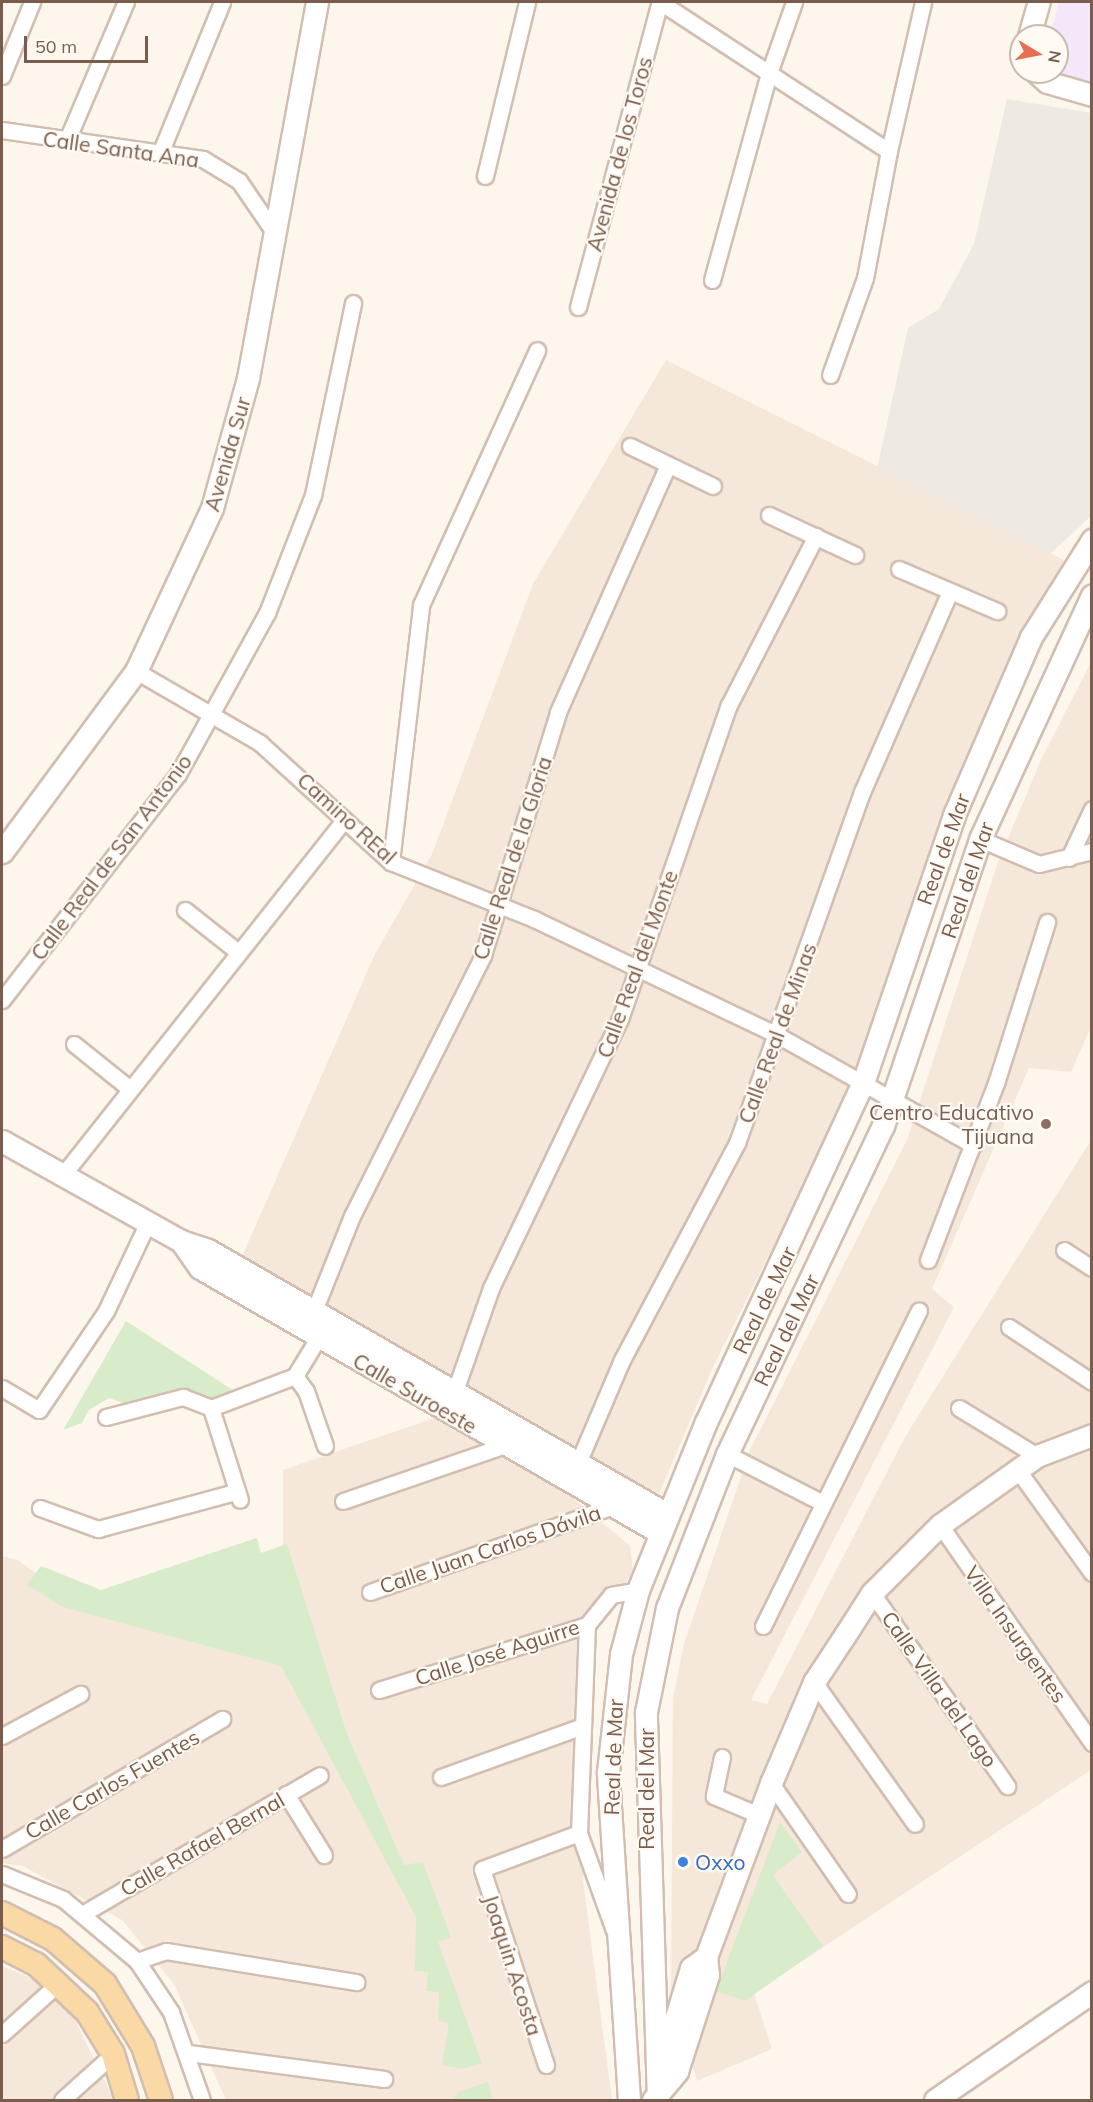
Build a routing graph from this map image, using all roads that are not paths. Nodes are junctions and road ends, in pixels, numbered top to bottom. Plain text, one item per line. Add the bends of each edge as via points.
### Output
1 (32, 2) edge
2 (126, 2) edge
3 (222, 2) edge
4 (318, 2) edge
5 (527, 2) edge
6 (660, 2) edge
7 (794, 2) edge
8 (923, 2) edge
9 (1039, 2) edge
10 (1033, 24) edge
11 (2, 76) edge
12 (768, 76) junction
13 (1054, 84) edge
14 (1092, 95) edge
15 (2, 130) edge
16 (67, 140) junction
17 (161, 151) junction
18 (889, 151) junction
19 (485, 176) dead end
20 (276, 237) junction
21 (712, 280) dead end
22 (353, 303) dead end
23 (578, 307) dead end
24 (537, 350) dead end
25 (830, 375) dead end
26 (630, 446) dead end
27 (668, 465) junction
28 (713, 486) dead end
29 (769, 515) dead end
30 (816, 536) junction
31 (1092, 540) edge
32 (855, 555) dead end
33 (899, 569) dead end
34 (950, 592) junction
35 (1092, 595) edge
36 (997, 611) dead end
37 (136, 671) junction
38 (214, 715) junction
39 (1092, 809) edge
40 (344, 820) junction
41 (980, 839) junction
42 (1092, 851) edge
43 (2, 852) edge
44 (1069, 858) junction
45 (391, 862) junction
46 (501, 905) junction
47 (185, 909) dead end
48 (1047, 922) dead end
49 (238, 952) junction
50 (638, 970) junction
51 (2, 1000) edge
52 (777, 1035) junction
53 (74, 1044) dead end
54 (864, 1080) junction
55 (130, 1089) junction
56 (894, 1100) junction
57 (2, 1141) edge
58 (974, 1145) junction
59 (62, 1176) junction
60 (148, 1222) junction
61 (181, 1241) junction
62 (1064, 1250) dead end
63 (928, 1260) dead end
64 (1092, 1268) edge
65 (314, 1311) junction
66 (919, 1311) dead end
67 (1009, 1327) dead end
68 (318, 1338) junction
69 (295, 1376) junction
70 (1092, 1382) edge
71 (2, 1388) edge
72 (455, 1391) junction
73 (211, 1408) junction
74 (959, 1408) dead end
75 (106, 1417) dead end
76 (1092, 1435) edge
77 (506, 1445) junction
78 (325, 1446) dead end
79 (727, 1454) junction
80 (1037, 1456) junction
81 (578, 1463) junction
82 (1017, 1468) junction
83 (343, 1501) dead end
84 (821, 1502) junction
85 (610, 1507) junction
86 (40, 1508) dead end
87 (663, 1523) junction
88 (940, 1525) junction
89 (1092, 1573) edge
90 (638, 1590) junction
91 (370, 1592) dead end
92 (872, 1593) junction
93 (587, 1625) junction
94 (763, 1626) dead end
95 (814, 1682) junction
96 (379, 1690) dead end
97 (80, 1694) dead end
98 (222, 1719) dead end
99 (580, 1727) junction
100 (2, 1736) edge
101 (1092, 1743) edge
102 (722, 1757) dead end
103 (320, 1775) dead end
104 (441, 1777) dead end
105 (771, 1783) junction
106 (1007, 1786) dead end
107 (286, 1794) junction
108 (759, 1815) junction
109 (915, 1824) dead end
110 (579, 1833) junction
111 (2, 1849) edge
112 (324, 1855) dead end
113 (2, 1874) edge
114 (848, 1894) dead end
115 (2, 1913) edge
116 (84, 1913) junction
117 (616, 1936) junction
118 (2, 1947) edge
119 (706, 1957) junction
120 (137, 1961) junction
121 (356, 1982) dead end
122 (60, 1983) junction
123 (1092, 1992) edge
124 (2, 2034) edge
125 (189, 2053) junction
126 (113, 2054) junction
127 (546, 2065) dead end
128 (657, 2075) junction
129 (384, 2079) dead end
130 (629, 2097) edge
131 (656, 2099) edge
132 (62, 2100) edge
133 (128, 2100) edge
134 (161, 2100) edge
135 (202, 2100) edge
136 (935, 2100) edge

1 - 11 street
2 - 16 street
3 - 17 street
4 - 20 street, Avenida Sur
5 - 19 street
6 - 12 street
6 - 23 street, Avenida de los Toros
7 - 12 street
8 - 18 street
9 - 10 street
12 - 18 street
12 - 21 street
13 - 14 street
15 - 16 street, Calle Santa Ana
16 - 17 street, Calle Santa Ana
17 - 20 street, Calle Santa Ana via 203,159 239,181
18 - 25 street via 865,278
20 - 37 street, Avenida Sur via 220,485 193,557
22 - 38 street, Calle Real de San Antonio via 313,495 267,613
24 - 45 street via 420,606
26 - 27 street
27 - 28 street
27 - 46 street, Calle Real de la Gloria via 558,712
29 - 30 street
30 - 32 street
30 - 50 street, Calle Real del Monte via 729,705
31 - 54 street, Real de Mar via 1031,637 954,815
33 - 34 street
34 - 36 street
34 - 52 street, Calle Real de Minas via 862,792
35 - 41 street, Real del Mar
37 - 38 street, Camino REal
37 - 43 street, Avenida Sur
38 - 40 street, Camino REal via 297,773
38 - 51 street, Calle Real de San Antonio via 178,774
39 - 44 street
40 - 45 street, Camino REal
40 - 49 street
41 - 44 street via 1038,864
41 - 56 street, Real del Mar
42 - 44 street
45 - 46 street, Camino REal
46 - 50 street, Camino REal
46 - 65 street, Calle Real de la Gloria via 456,1014 343,1236
47 - 49 street
48 - 58 street
49 - 55 street
50 - 52 street, Camino REal
50 - 72 street, Calle Real del Monte via 598,1071 491,1288
52 - 54 street, Camino REal
52 - 81 street, Calle Real de Minas via 737,1143 622,1360
53 - 55 street
54 - 56 street, Camino REal
54 - 87 street, Real de Mar
55 - 59 street
56 - 58 street, Camino REal
56 - 79 street, Real del Mar
57 - 59 street, Calle Suroeste
58 - 63 street
59 - 60 street, Calle Suroeste
60 - 61 street, Calle Suroeste
60 - 71 street via 106,1311 39,1410
61 - 65 street, Calle Suroeste via 208,1250
61 - 68 street, Calle Suroeste via 200,1268
62 - 64 street
65 - 72 street, Calle Suroeste
66 - 84 street
67 - 70 street
68 - 69 street
68 - 77 street, Calle Suroeste
69 - 73 street
69 - 78 street via 311,1401
72 - 81 street, Calle Suroeste
73 - 75 street via 183,1397
73 - 86 street via 237,1496 98,1528
74 - 80 street
76 - 80 street
77 - 83 street
77 - 85 street, Calle Suroeste
79 - 84 street
79 - 128 street, Real del Mar via 667,1608 646,1712
80 - 82 street
81 - 87 street, Calle Suroeste
82 - 88 street
82 - 89 street
84 - 94 street
85 - 87 street, Calle Suroeste
85 - 91 street, Calle Juan Carlos Dávila
87 - 90 street, Real de Mar
88 - 92 street
88 - 101 street, Villa Insurgentes
90 - 93 street, Calle José Aguirre via 611,1595
90 - 117 street, Real de Mar via 621,1654 610,1750
92 - 95 street
92 - 106 street, Calle Villa del Lago
93 - 96 street, Calle José Aguirre
93 - 99 street
95 - 105 street
95 - 109 street
97 - 100 street
98 - 111 street, Calle Carlos Fuentes
99 - 104 street
99 - 110 street
102 - 108 street via 714,1796
103 - 107 street, Calle Rafael Bernal
105 - 108 street
105 - 114 street
107 - 112 street
107 - 116 street, Calle Rafael Bernal
108 - 119 street
110 - 117 street
110 - 127 street, Joaquin Acosta via 482,1866
113 - 116 street
115 - 134 main road via 53,1940 105,1984 143,2046
116 - 120 street
117 - 130 street, Real de Mar
118 - 122 main road
119 - 128 street via 691,1968 666,2060
119 - 131 street via 708,1975 678,2071
120 - 121 street via 166,1951
120 - 125 street via 171,2012
122 - 124 street
122 - 126 main road via 87,2012
123 - 136 street
125 - 129 street
125 - 135 street
126 - 132 street
126 - 133 main road
128 - 130 street
128 - 131 street, Real del Mar

